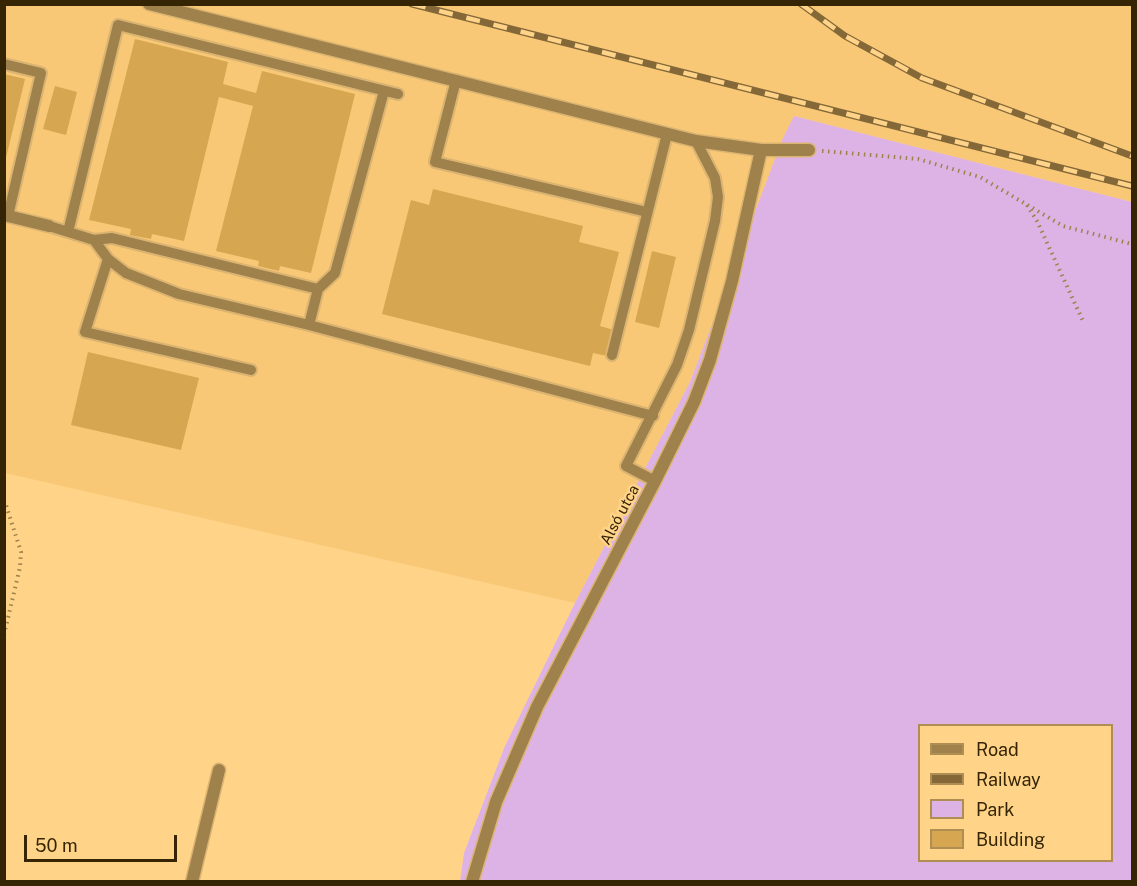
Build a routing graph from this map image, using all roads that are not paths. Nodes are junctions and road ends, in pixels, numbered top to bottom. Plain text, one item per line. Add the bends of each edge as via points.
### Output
1 (149, 4) edge
2 (4, 64) edge
3 (456, 80) junction
4 (384, 91) junction
5 (398, 94) dead end
6 (667, 134) junction
7 (696, 141) junction
8 (761, 150) junction
9 (809, 150) road end
10 (647, 212) junction
11 (6, 216) edge
12 (49, 225) joint
13 (68, 232) junction
14 (94, 240) junction
15 (108, 259) junction
16 (318, 289) junction
17 (309, 325) junction
18 (612, 355) dead end
19 (250, 370) dead end
20 (653, 416) junction
21 (655, 481) junction
22 (219, 770) dead end
23 (192, 882) edge
24 (472, 882) edge

1 - 3 street
2 - 11 lane via 41,73
3 - 6 street
3 - 10 lane via 435,162
4 - 5 lane
4 - 13 lane via 118,25
4 - 16 lane via 335,273
6 - 7 street
6 - 10 lane
7 - 8 street
7 - 20 lane via 715,178 715,221 689,330
8 - 9 street
8 - 21 street, Alsó utca via 710,360
10 - 18 lane
11 - 12 street
12 - 13 lane
13 - 14 lane
14 - 15 lane
14 - 16 lane via 112,238
15 - 17 lane via 126,273 179,294
15 - 19 lane via 85,332
16 - 17 lane
17 - 20 lane
20 - 21 lane via 626,466
21 - 24 street, Alsó utca via 537,707 495,802
22 - 23 street

